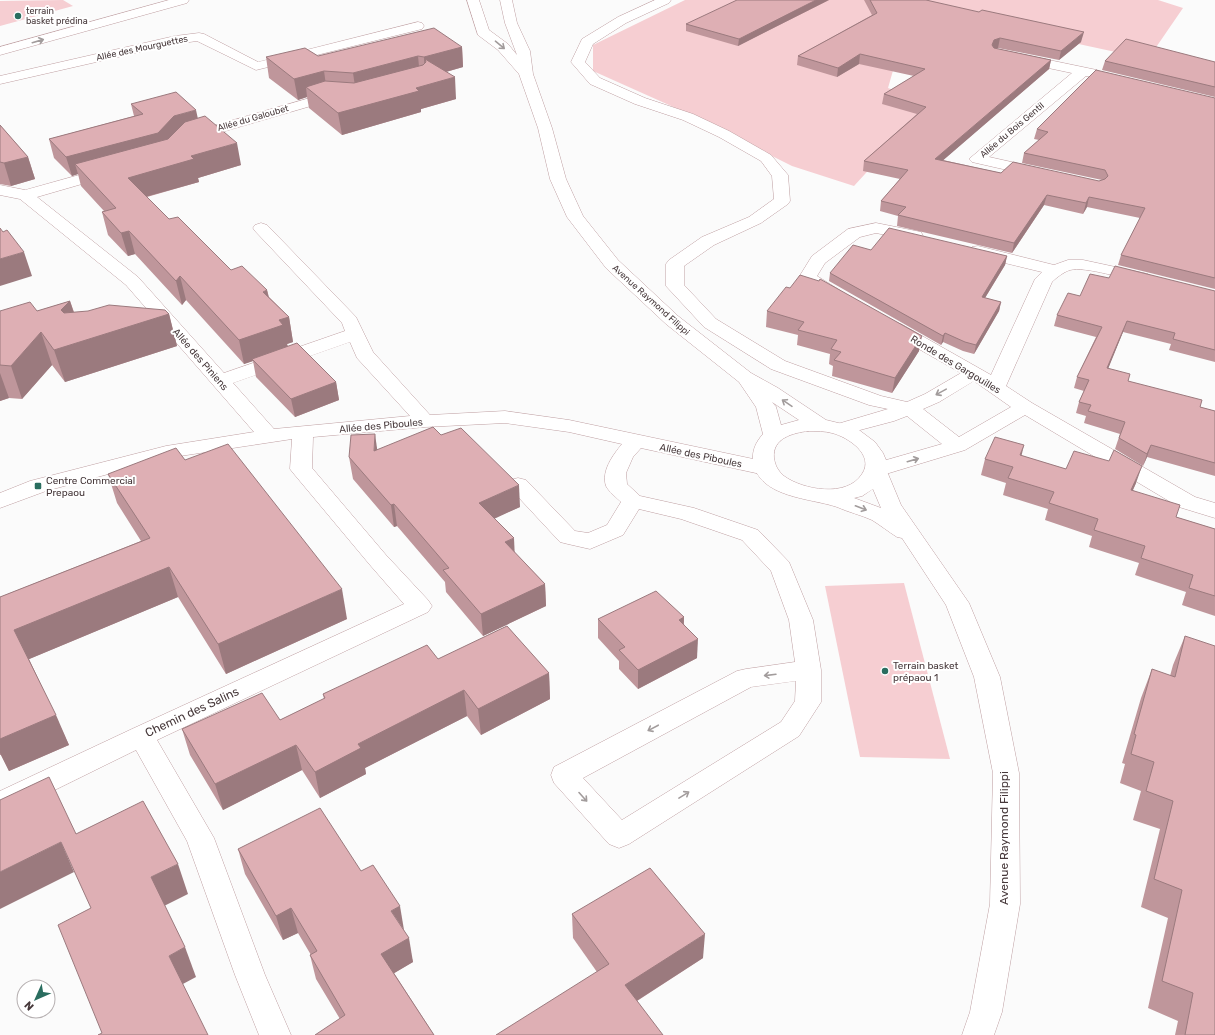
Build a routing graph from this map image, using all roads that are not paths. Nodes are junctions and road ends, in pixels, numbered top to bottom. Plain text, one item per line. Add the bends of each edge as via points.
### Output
1 (142, 0) edge
2 (183, 0) edge
3 (461, 0) edge
4 (474, 0) edge
5 (506, 0) edge
6 (665, 0) edge
7 (477, 16) junction
8 (418, 26) dead end
9 (0, 40) edge
10 (0, 51) edge
11 (1006, 55) edge
12 (1083, 71) junction
13 (526, 74) junction
14 (1106, 77) edge
15 (0, 80) edge
16 (349, 99) edge
17 (179, 144) edge
18 (123, 168) edge
19 (1051, 175) edge
20 (0, 190) edge
21 (25, 195) junction
22 (261, 228) dead end
23 (933, 240) edge
24 (963, 247) edge
25 (1054, 270) junction
26 (1157, 282) edge
27 (851, 304) edge
28 (879, 319) edge
29 (355, 334) junction
30 (975, 373) junction
31 (744, 377) junction
32 (221, 381) junction
33 (996, 387) junction
34 (1025, 406) junction
35 (909, 408) junction
36 (425, 421) junction
37 (820, 425) junction
38 (841, 429) junction
39 (303, 432) junction
40 (774, 435) junction
41 (270, 436) junction
42 (636, 441) junction
43 (958, 446) junction
44 (765, 468) junction
45 (876, 470) junction
46 (518, 485) edge
47 (824, 495) junction
48 (0, 501) edge
49 (634, 501) junction
50 (1215, 511) edge
51 (914, 538) junction
52 (809, 670) junction
53 (141, 736) junction
54 (0, 804) edge
55 (275, 1035) edge
56 (978, 1035) edge

1 - 9 street
10 -> 2 street
3 - 7 street, Avenue Raymond Filippi
4 - 7 street, Avenue Raymond Filippi
5 - 13 street, Avenue Raymond Filippi via 511,23 523,51
6 - 35 street via 622,20 587,42 578,62 595,81 640,101 688,117 766,158 780,175 782,201 755,220 708,241 675,264 675,286 710,323 778,365 876,401
7 -> 13 street, Avenue Raymond Filippi via 483,32 504,47
8 - 15 street, Allée des Mourguettes via 256,66 199,37 175,40
11 - 12 street
12 - 14 street
12 - 19 street, Allée du Bois Gentil via 977,159
13 - 31 street, Avenue Raymond Filippi via 545,128 558,179 575,218 612,264 672,320
16 - 17 street, Allée du Galoubet via 327,97 184,139
18 - 21 street
20 - 21 street
21 - 32 street, Allée des Piniens via 132,281
22 - 29 street via 350,321
23 - 27 street via 876,228 854,233 818,260 808,277
24 - 25 street
25 - 26 street via 1070,264 1098,267
25 - 33 street via 1044,279
28 - 30 street, Ronde des Gargouilles
29 - 32 street
29 - 36 street via 364,354
30 - 33 street, Ronde des Gargouilles
30 -> 35 street
37 -> 31 street, Avenue Raymond Filippi
31 - 40 street, Avenue Raymond Filippi via 766,407
32 - 41 street, Allée des Piniens
33 - 34 street, Ronde des Gargouilles
34 - 43 street
34 - 50 street, Ronde des Gargouilles via 1188,502
35 - 38 street via 887,418
35 - 43 street
36 - 39 street, Allée des Piboules
36 - 42 street, Allée des Piboules via 505,417 570,426
37 - 38 street
37 - 40 street via 793,427
38 - 45 street via 860,439 873,452
39 - 41 street, Allée des Piboules
39 - 53 street, Chemin des Salins via 301,469 420,606
40 - 44 street via 767,441 762,453
41 - 48 street, Allée des Piboules via 166,452 38,486
42 - 44 street, Allée des Piboules
42 - 49 street via 614,473 617,486
45 -> 43 street
44 - 47 street via 776,480 790,488
45 - 47 street via 864,486 847,493
45 - 51 street, Avenue Raymond Filippi via 891,506
46 - 49 street via 568,537 590,541 615,530
47 -> 51 street, Avenue Raymond Filippi via 879,516
49 - 52 street via 686,514 750,535 781,568 801,620
51 - 56 street, Avenue Raymond Filippi via 957,603 987,677 1006,773 1005,904 986,1012
52 -> 52 street via 746,678 564,775 619,836 790,729 808,702
53 - 54 street
53 - 55 street, Chemin des Salins via 200,838 250,975

